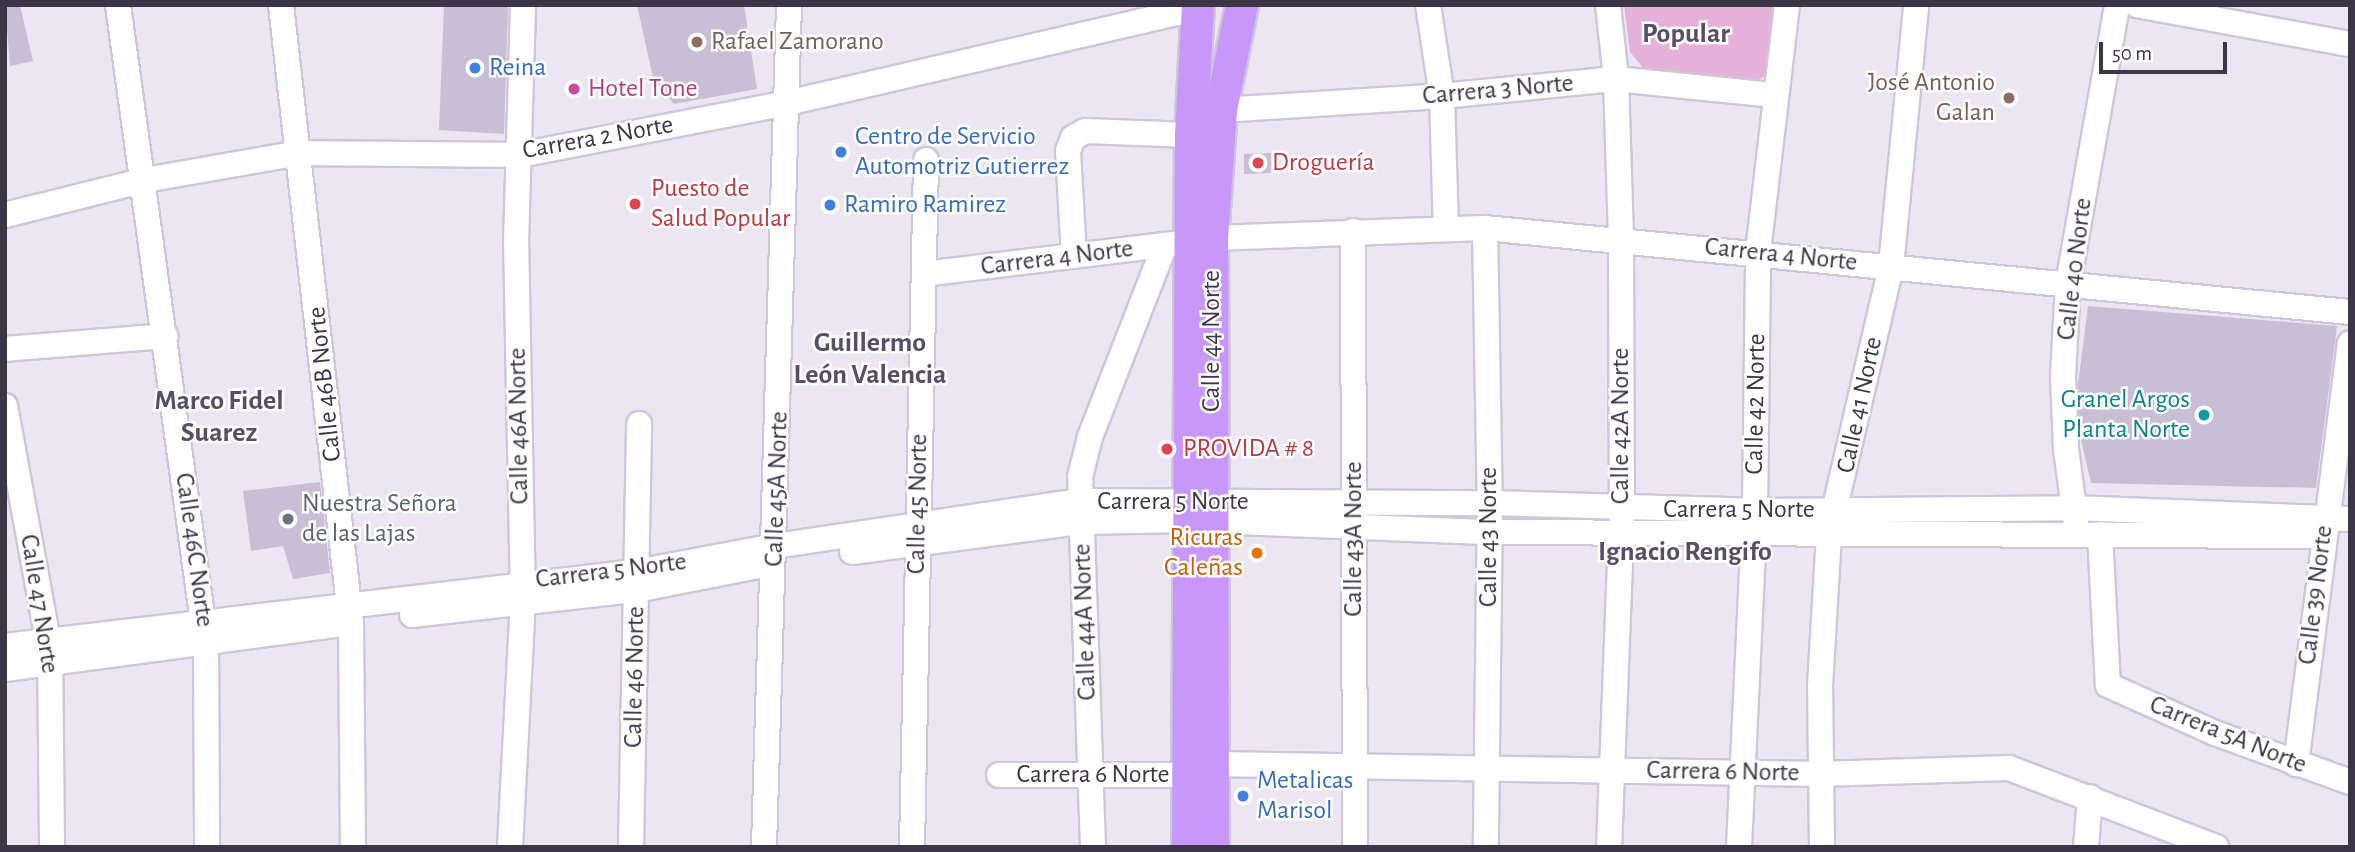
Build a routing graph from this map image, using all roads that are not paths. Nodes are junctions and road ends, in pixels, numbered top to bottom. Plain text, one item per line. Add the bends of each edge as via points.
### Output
1 (118, 5) edge
2 (281, 5) edge
3 (523, 5) edge
4 (789, 5) edge
5 (1242, 5) edge
6 (1255, 5) edge
7 (1428, 5) edge
8 (1608, 5) edge
9 (1787, 5) edge
10 (1916, 5) edge
11 (2117, 5) edge
12 (2137, 5) edge
13 (1189, 7) edge
14 (2350, 44) edge
15 (1228, 77) junction
16 (1616, 79) junction
17 (1442, 96) junction
18 (1774, 96) junction
19 (787, 103) junction
20 (1221, 110) junction
21 (1191, 135) junction
22 (299, 153) junction
23 (520, 155) junction
24 (926, 160) dead end
25 (145, 180) junction
26 (5, 215) edge
27 (1446, 227) junction
28 (1485, 228) junction
29 (1353, 231) junction
30 (1620, 240) junction
31 (1189, 242) junction
32 (1758, 252) junction
33 (1074, 256) junction
34 (1891, 267) junction
35 (924, 274) junction
36 (2068, 284) junction
37 (2350, 312) edge
38 (165, 336) junction
39 (2350, 344) edge
40 (5, 349) edge
41 (5, 406) edge
42 (639, 424) dead end
43 (1490, 503) junction
44 (2075, 508) junction
45 (1200, 510) junction
46 (1080, 512) junction
47 (1353, 516) junction
48 (2350, 519) edge
49 (1621, 520) junction
50 (1754, 522) junction
51 (1833, 522) junction
52 (2324, 528) junction
53 (1490, 532) junction
54 (917, 533) junction
55 (2088, 534) junction
56 (2350, 535) edge
57 (775, 554) junction
58 (636, 581) junction
59 (522, 592) junction
60 (350, 615) junction
61 (205, 633) junction
62 (5, 646) edge
63 (50, 651) junction
64 (5, 669) edge
65 (2108, 685) joint
66 (2296, 764) junction
67 (1356, 769) junction
68 (1201, 770) junction
69 (1488, 771) junction
70 (1612, 771) junction
71 (1744, 772) junction
72 (1820, 774) junction
73 (999, 775) dead end
74 (1091, 776) junction
75 (2350, 782) edge
76 (2090, 797) junction
77 (52, 847) edge
78 (207, 847) edge
79 (353, 847) edge
80 (510, 847) edge
81 (631, 847) edge
82 (764, 847) edge
83 (912, 847) edge
84 (1093, 847) edge
85 (1188, 847) edge
86 (1213, 847) edge
87 (1355, 847) edge
88 (1486, 847) edge
89 (1609, 847) edge
90 (1739, 847) edge
91 (1822, 847) edge
92 (2086, 847) edge
93 (2216, 847) edge

1 - 25 street, Calle 46C Norte
2 - 22 street, Calle 46B Norte
3 - 23 street, Calle 46A Norte
4 - 19 street, Calle 45A Norte
5 - 15 main road, Calle 44 Norte
6 - 15 main road
7 - 17 street
8 - 16 street, Calle 42A Norte
9 - 18 street, Calle 42 Norte
10 - 34 street, Calle 41 Norte
11 - 36 street, Calle 40 Norte
12 - 14 street
13 - 19 street, Carrera 2 Norte
13 - 21 main road, Calle 44 Norte via 1195,64
15 - 20 main road, Calle 44 Norte
16 - 17 street, Carrera 3 Norte
16 - 18 street, Carrera 3 Norte
16 - 30 street, Calle 42A Norte
17 - 20 street, Carrera 3 Norte
17 - 27 street
18 - 32 street, Calle 42 Norte
19 - 23 street, Carrera 2 Norte
19 - 57 street, Calle 45A Norte
20 - 31 main road, Calle 44 Norte
21 - 31 main road, Calle 44 Norte
21 - 33 street via 1086,131 1073,138 1068,151
22 - 23 street, Carrera 2 Norte
22 - 25 street, Carrera 2 Norte
22 - 60 street, Calle 46B Norte
23 - 59 street, Calle 46A Norte via 516,243
24 - 35 street, Calle 45 Norte
25 - 26 street, Carrera 2 Norte
25 - 38 street, Calle 46C Norte
27 - 28 street, Carrera 4 Norte
27 - 29 street, Carrera 4 Norte
28 - 30 street, Carrera 4 Norte
28 - 43 street, Calle 43 Norte
29 - 31 street, Carrera 4 Norte
29 - 47 street, Calle 43A Norte
30 - 32 street, Carrera 4 Norte
30 - 49 street, Calle 42A Norte
31 - 33 street, Carrera 4 Norte
31 - 45 main road, Calle 44 Norte
31 - 46 street, Calle 44A Norte via 1090,437
32 - 34 street, Carrera 4 Norte
32 - 50 street, Calle 42 Norte
33 - 35 street, Carrera 4 Norte
34 - 36 street, Carrera 4 Norte
34 - 51 street, Calle 41 Norte
35 - 54 street, Calle 45 Norte
36 - 37 street, Carrera 4 Norte
36 - 44 street, Calle 40 Norte via 2063,376 2066,449
38 - 40 street
38 - 61 street, Calle 46C Norte
39 - 52 street, Calle 39 Norte
41 - 63 street, Calle 47 Norte
42 - 58 street, Calle 46 Norte
43 - 47 street, Carrera 5 Norte
43 - 49 street, Carrera 5 Norte
43 - 53 street, Calle 43 Norte
44 - 51 street, Carrera 5 Norte
44 - 52 street, Carrera 5 Norte
44 - 55 street, Calle 40 Norte
45 - 46 street, Carrera 5 Norte
45 - 47 street, Carrera 5 Norte
45 - 68 main road, Calle 44 Norte
46 - 54 street, Carrera 5 Norte
46 - 74 street, Calle 44A Norte
47 - 53 street, Carrera 5 Norte
47 - 67 street, Calle 43A Norte
48 - 52 street, Carrera 5 Norte
49 - 50 street, Carrera 5 Norte
49 - 53 street, Carrera 5 Norte
49 - 70 street, Calle 42A Norte
50 - 51 street, Carrera 5 Norte
50 - 71 street, Calle 42 Norte
51 - 55 street, Carrera 5 Norte
51 - 72 street, Calle 41 Norte
52 - 55 street, Carrera 5 Norte
52 - 56 street, Carrera 5 Norte
52 - 66 street, Calle 39 Norte
53 - 69 street, Calle 43 Norte
54 - 57 street, Carrera 5 Norte
54 - 83 street, Calle 45 Norte
55 - 65 street, Calle 40 Norte
57 - 58 street, Carrera 5 Norte
57 - 82 street, Calle 45A Norte
58 - 59 street, Carrera 5 Norte
58 - 81 street, Calle 46 Norte
59 - 60 street, Carrera 5 Norte
59 - 80 street, Calle 46A Norte
60 - 61 street, Carrera 5 Norte
60 - 79 street, Calle 46B Norte
61 - 63 street, Carrera 5 Norte
61 - 78 street, Calle 46C Norte
62 - 63 street, Carrera 5 Norte
63 - 64 street, Carrera 5 Norte
63 - 77 street, Calle 47 Norte
65 - 66 street, Carrera 5A Norte
66 - 75 street, Carrera 5A Norte
67 - 68 street, Carrera 6 Norte
67 - 69 street, Carrera 6 Norte
67 - 87 street, Calle 43A Norte
68 - 74 street, Carrera 6 Norte
68 - 85 main road, Calle 44 Norte
68 - 86 main road, Calle 44 Norte
69 - 70 street, Carrera 6 Norte
69 - 88 street, Calle 43 Norte
70 - 71 street, Carrera 6 Norte
70 - 89 street, Calle 42A Norte
71 - 72 street, Carrera 6 Norte
71 - 90 street, Calle 42 Norte
72 - 76 street, Carrera 6 Norte via 2009,768
72 - 91 street, Calle 41 Norte
73 - 74 street, Carrera 6 Norte
74 - 84 street, Calle 44A Norte
76 - 92 street
76 - 93 street, Carrera 6 Norte

